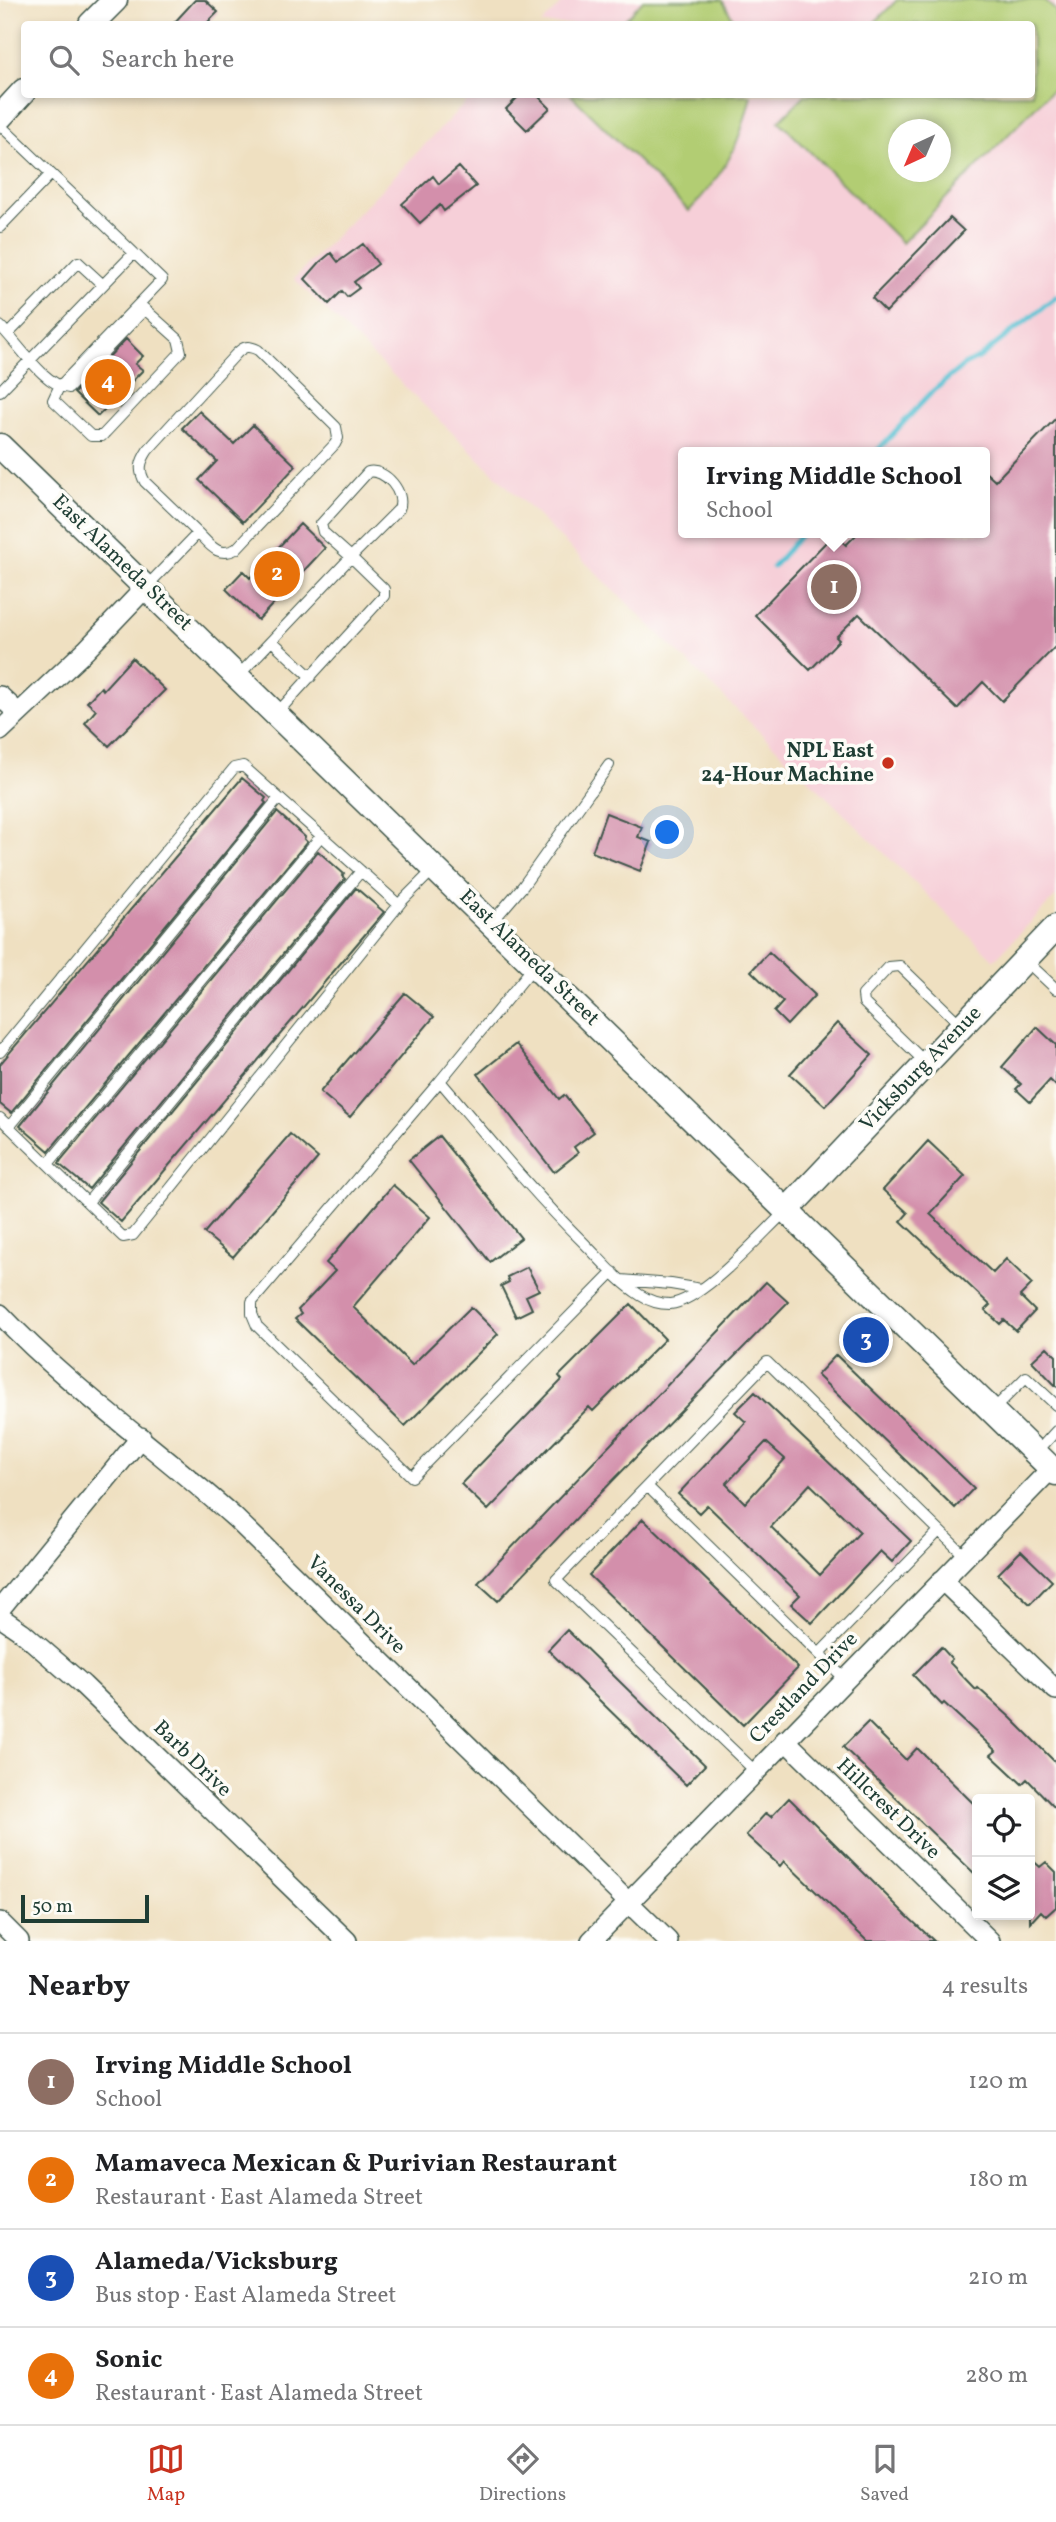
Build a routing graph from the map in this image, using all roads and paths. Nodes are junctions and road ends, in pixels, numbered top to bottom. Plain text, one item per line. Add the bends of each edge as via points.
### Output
1 (115, 0) edge
2 (93, 21) edge
3 (21, 94) edge
4 (0, 117) edge
5 (0, 125) edge
6 (51, 174) junction
7 (0, 227) edge
8 (134, 253) junction
9 (103, 285) junction
10 (142, 307) junction
11 (0, 326) edge
12 (8, 334) junction
13 (30, 361) junction
14 (59, 387) junction
15 (0, 391) edge
16 (0, 446) edge
17 (198, 533) junction
18 (351, 557) junction
19 (147, 586) junction
20 (272, 641) junction
21 (238, 676) junction
22 (311, 677) junction
23 (0, 696) edge
24 (18, 713) junction
25 (277, 713) junction
26 (0, 731) edge
27 (609, 765) dead end
28 (279, 798) junction
29 (321, 836) junction
30 (436, 867) junction
31 (361, 871) junction
32 (399, 905) junction
33 (492, 922) junction
34 (1056, 927) edge
35 (1025, 959) junction
36 (536, 965) junction
37 (1056, 989) edge
38 (962, 1026) junction
39 (0, 1052) edge
40 (926, 1064) junction
41 (440, 1081) junction
42 (0, 1118) edge
43 (9, 1127) junction
44 (48, 1164) junction
45 (88, 1202) junction
46 (786, 1211) junction
47 (613, 1272) junction
48 (621, 1280) junction
49 (701, 1289) junction
50 (0, 1314) edge
51 (1056, 1405) edge
52 (992, 1411) junction
53 (1056, 1431) edge
54 (141, 1437) junction
55 (1048, 1465) edge
56 (647, 1486) junction
57 (939, 1531) junction
58 (965, 1556) junction
59 (942, 1580) junction
60 (0, 1609) edge
61 (0, 1617) edge
62 (820, 1654) junction
63 (845, 1679) junction
64 (1056, 1689) edge
65 (785, 1740) junction
66 (755, 1771) junction
67 (629, 1903) junction
68 (0, 1922) edge
69 (19, 1941) edge
70 (347, 1941) edge
71 (591, 1941) edge
72 (668, 1941) edge
73 (990, 1941) edge

1 - 2 street
3 - 4 street
5 - 6 lane
6 - 7 lane
6 - 8 lane
8 - 9 lane
8 - 10 lane via 162,280
9 - 12 lane via 78,262
9 - 13 lane
10 - 14 lane
10 - 14 lane via 178,339 181,352 102,436 91,436 53,400
11 - 12 lane
12 - 13 lane
13 - 14 lane
13 - 15 lane
16 - 19 street, East Alameda Street
17 - 17 lane via 145,482 141,463 236,354 250,346 336,427 338,438 236,548 219,552
17 - 19 lane
18 - 18 lane via 402,502 400,492 375,471 368,472 321,524
18 - 20 lane
18 - 22 lane via 384,589 384,596
19 - 21 street, East Alameda Street
19 - 24 street
20 - 21 lane
20 - 22 lane
21 - 25 street, East Alameda Street
22 - 25 lane
23 - 24 street
24 - 26 street
25 - 30 street, East Alameda Street
27 - 33 lane
28 - 29 lane
28 - 39 lane via 243,766 234,768
28 - 43 lane
29 - 31 lane
29 - 44 lane
30 - 32 lane
30 - 33 street, East Alameda Street
31 - 32 lane
31 - 45 lane
32 - 45 lane via 133,1235 124,1237
33 - 36 street, East Alameda Street
34 - 35 street, Vicksburg Avenue
35 - 37 lane
35 - 38 street, Vicksburg Avenue
36 - 41 lane
36 - 46 street, East Alameda Street
38 - 40 street, Vicksburg Avenue
38 - 40 lane via 900,966 889,967 863,996 864,1003
40 - 46 street, Vicksburg Avenue
41 - 47 lane via 542,1200
41 - 47 lane via 252,1302 257,1325 412,1477
42 - 43 lane
43 - 44 lane
44 - 45 lane
46 - 49 lane
46 - 52 street, East Alameda Street
47 - 48 lane
48 - 49 lane
48 - 49 lane via 655,1303 672,1304
50 - 54 street, Vanessa Drive via 47,1360
51 - 52 lane via 1026,1377
52 - 55 street, East Alameda Street
53 - 55 lane
54 - 60 street
54 - 67 street, Vanessa Drive via 235,1518
55 - 58 street, Crestland Drive
56 - 57 lane via 767,1362
56 - 62 lane
56 - 66 lane via 556,1580
57 - 58 lane
57 - 62 lane
58 - 59 street, Crestland Drive
59 - 63 street, Crestland Drive
59 - 64 street
61 - 70 street, Barb Drive via 83,1685
62 - 63 lane
63 - 65 street, Crestland Drive
65 - 66 street, Crestland Drive
65 - 73 street, Hillcrest Drive
66 - 67 street, Crestland Drive
67 - 71 street, Crestland Drive
67 - 72 street, Vanessa Drive
68 - 69 street

